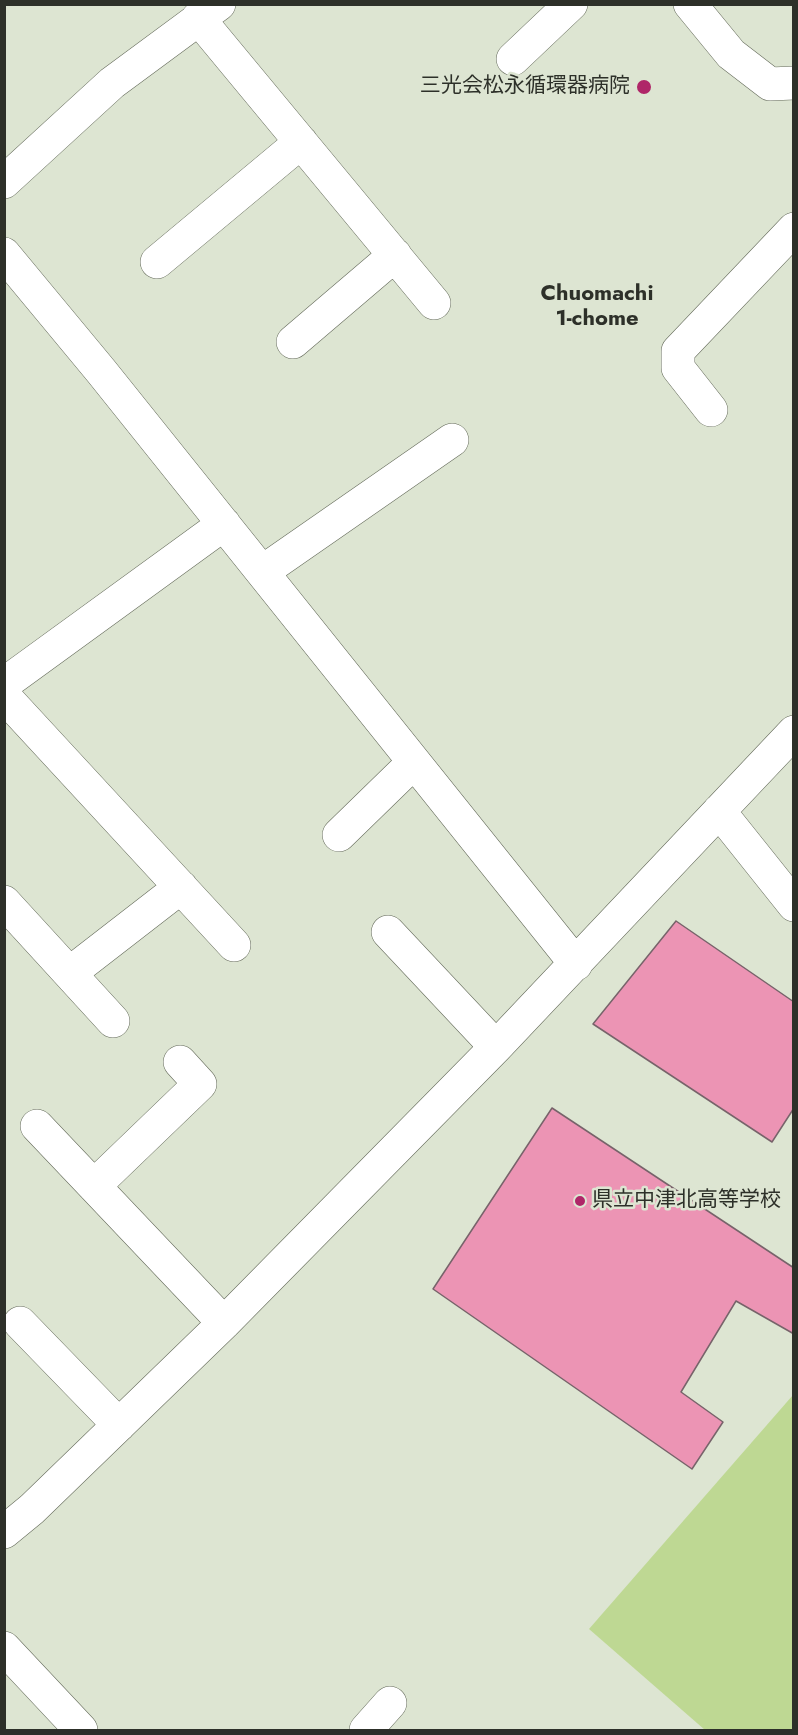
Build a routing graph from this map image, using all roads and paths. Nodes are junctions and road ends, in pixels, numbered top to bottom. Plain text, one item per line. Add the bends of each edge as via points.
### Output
1 (571, 4) edge
2 (690, 4) edge
3 (208, 11) edge
4 (513, 59) dead end
5 (794, 83) edge
6 (301, 142) junction
7 (4, 182) edge
8 (794, 229) edge
9 (4, 254) edge
10 (395, 255) junction
11 (157, 262) dead end
12 (434, 303) dead end
13 (294, 342) dead end
14 (711, 410) dead end
15 (452, 440) dead end
16 (224, 525) junction
17 (262, 572) junction
18 (4, 684) edge
19 (4, 696) edge
20 (794, 732) edge
21 (414, 762) junction
22 (719, 811) junction
23 (339, 835) dead end
24 (181, 887) junction
25 (4, 902) edge
26 (794, 905) edge
27 (388, 932) dead end
28 (234, 945) dead end
29 (576, 964) junction
30 (70, 973) junction
31 (113, 1021) dead end
32 (496, 1047) junction
33 (180, 1062) dead end
34 (37, 1126) dead end
35 (94, 1186) junction
36 (20, 1323) dead end
37 (224, 1323) junction
38 (119, 1425) junction
39 (4, 1532) edge
40 (4, 1648) edge
41 (390, 1703) dead end
42 (81, 1731) edge
43 (366, 1731) edge

1 - 4 street
2 - 5 street via 731,54 770,84
3 - 6 street
3 - 7 street via 112,83
6 - 10 street
6 - 11 street
8 - 14 street via 678,351 678,368
9 - 16 street
10 - 12 street
10 - 13 street
15 - 17 street
16 - 17 street
16 - 18 street
17 - 21 street
19 - 24 street
20 - 22 street
21 - 23 street
21 - 29 street
22 - 26 street
22 - 29 street
24 - 28 street
24 - 30 street
25 - 30 street
27 - 32 street
29 - 32 street
30 - 31 street
32 - 37 street
33 - 35 street via 200,1084
34 - 35 street
35 - 37 street
36 - 38 street
37 - 38 street
38 - 39 street
40 - 42 street
41 - 43 street

